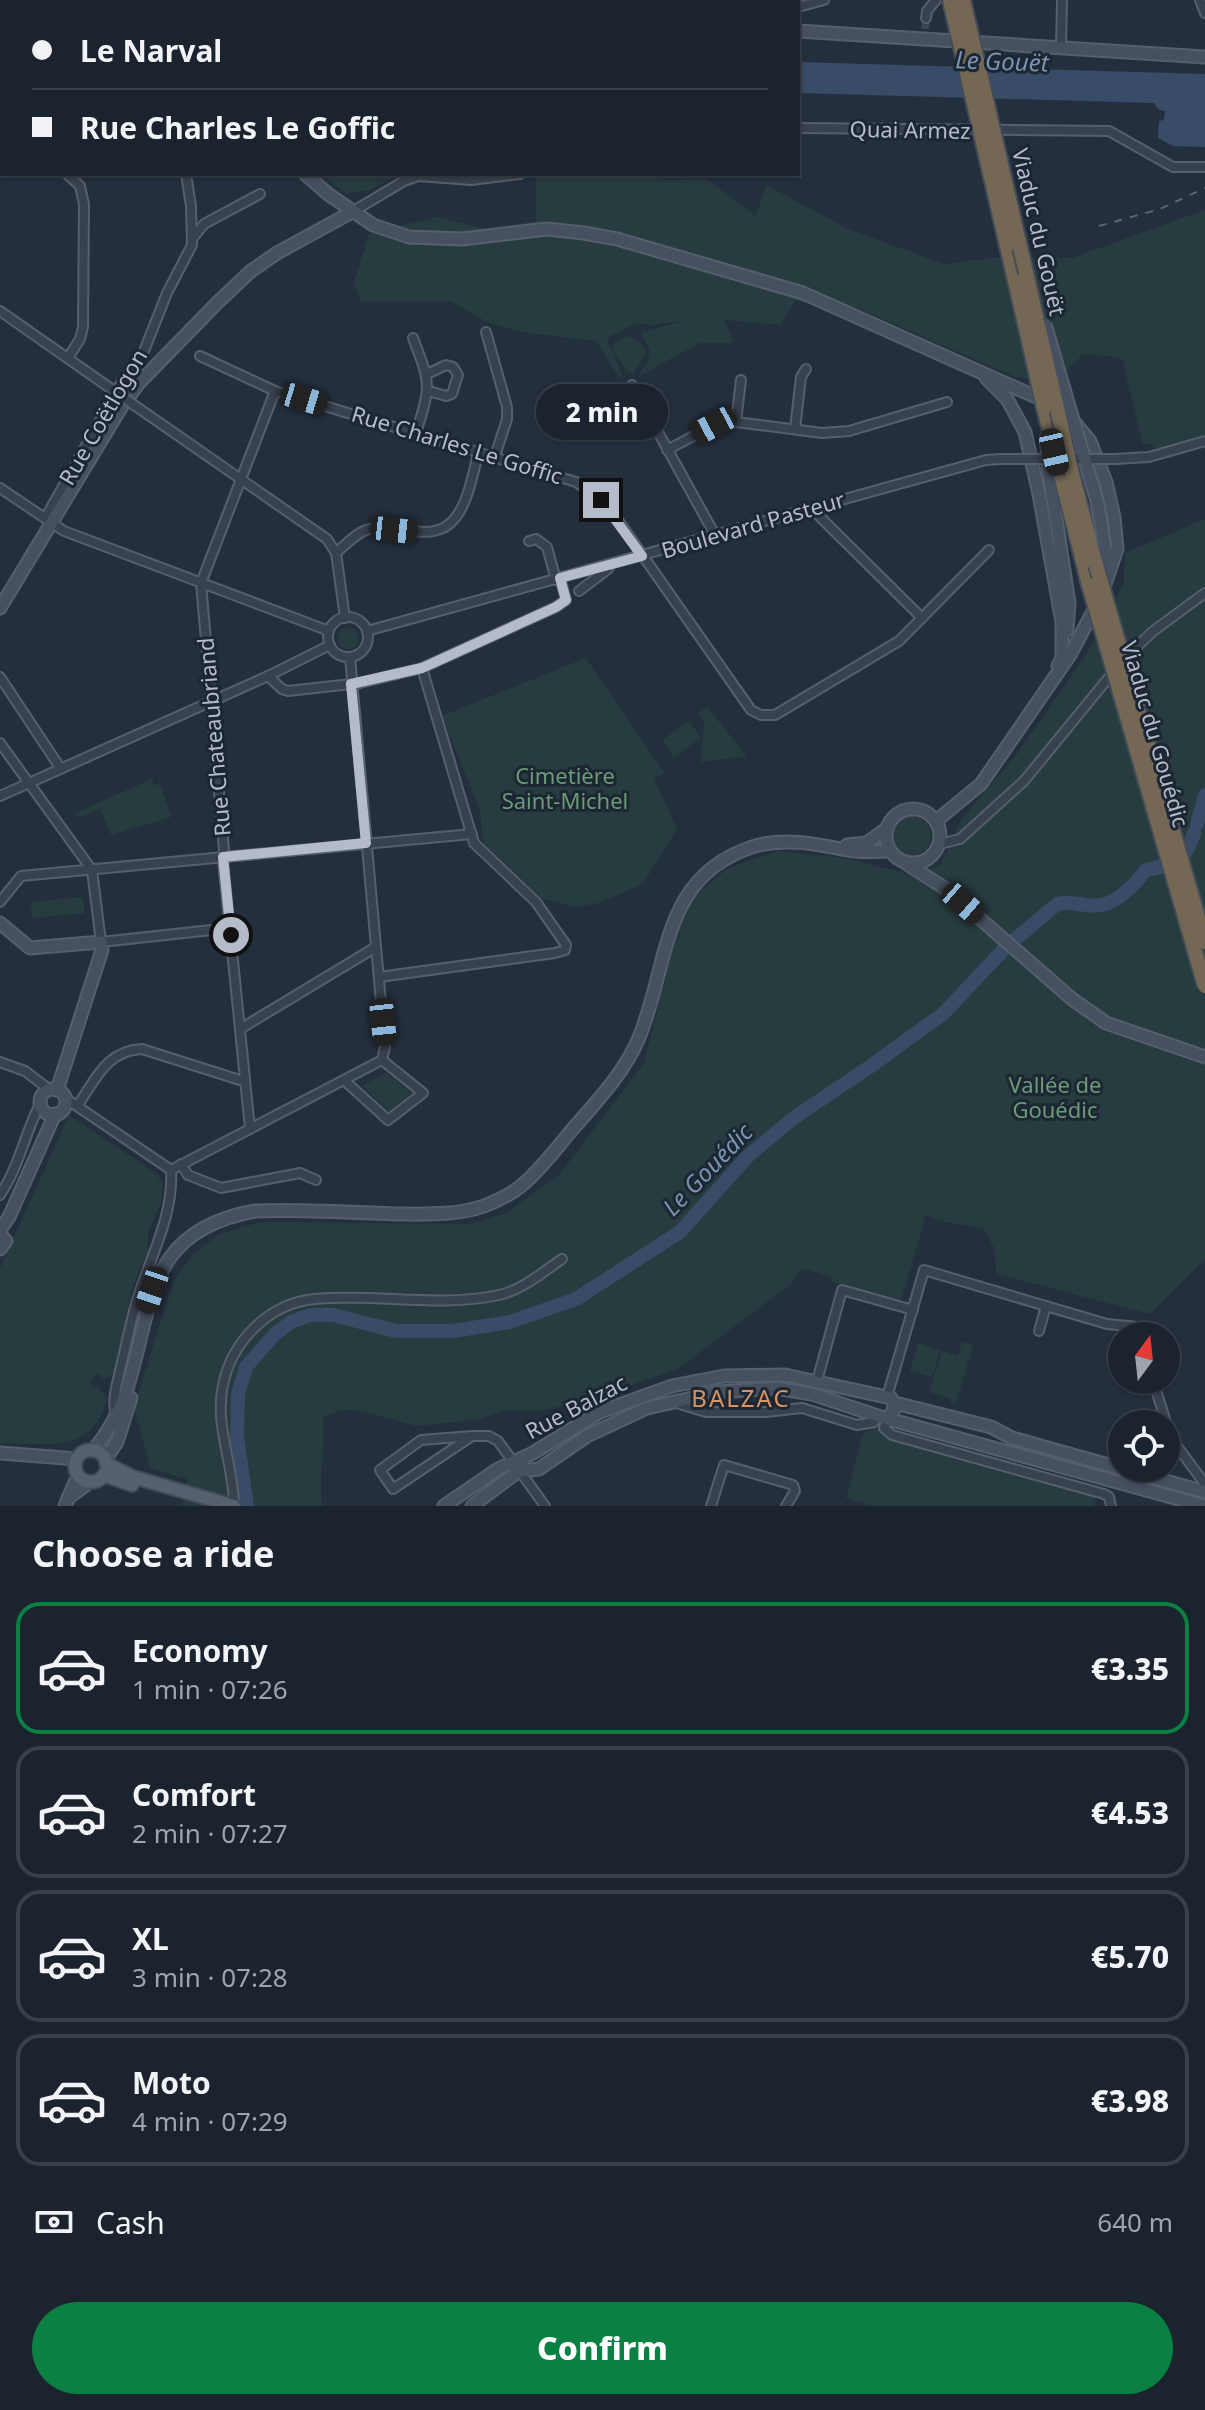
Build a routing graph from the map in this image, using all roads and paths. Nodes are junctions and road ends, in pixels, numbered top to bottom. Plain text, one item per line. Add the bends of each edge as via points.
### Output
1 (824, 0) edge
2 (936, 0) edge
3 (950, 0) edge
4 (963, 0) edge
5 (1062, 0) edge
6 (1200, 0) edge
7 (800, 6) edge
8 (1205, 13) edge
9 (926, 18) tunnel mouth
10 (800, 33) edge
11 (1061, 47) junction
12 (1205, 57) edge
13 (800, 128) edge
14 (1205, 167) edge
15 (69, 176) edge
16 (186, 176) edge
17 (307, 176) edge
18 (418, 176) edge
19 (418, 176) edge
20 (504, 176) edge
21 (260, 194) dead end
22 (352, 212) junction
23 (191, 240) junction
24 (1026, 273) junction
25 (0, 311) edge
26 (486, 332) dead end
27 (413, 338) dead end
28 (200, 356) dead end
29 (68, 358) junction
30 (806, 369) dead end
31 (979, 371) junction
32 (427, 374) junction
33 (741, 380) dead end
34 (632, 385) dead end
35 (275, 391) junction
36 (429, 391) junction
37 (118, 394) junction
38 (947, 402) dead end
39 (736, 422) junction
40 (795, 429) junction
41 (416, 433) junction
42 (1205, 441) edge
43 (667, 450) junction
44 (479, 451) junction
45 (495, 456) junction
46 (1060, 474) junction
47 (241, 480) junction
48 (0, 488) edge
49 (811, 508) junction
50 (51, 523) junction
51 (715, 535) junction
52 (529, 541) dead end
53 (989, 550) dead end
54 (336, 553) junction
55 (642, 556) junction
56 (610, 565) junction
57 (558, 579) junction
58 (201, 583) junction
59 (579, 591) dead end
60 (1205, 593) edge
61 (0, 608) edge
62 (345, 618) junction
63 (922, 618) junction
64 (329, 631) junction
65 (367, 631) junction
66 (330, 645) junction
67 (350, 657) junction
68 (1066, 657) junction
69 (422, 668) junction
70 (268, 676) junction
71 (0, 677) edge
72 (351, 684) junction
73 (211, 700) junction
74 (0, 743) edge
75 (61, 769) junction
76 (30, 783) junction
77 (0, 796) edge
78 (966, 798) junction
79 (922, 810) junction
80 (936, 821) junction
81 (886, 829) junction
82 (472, 834) junction
83 (366, 843) junction
84 (939, 844) junction
85 (834, 846) junction
86 (889, 851) junction
87 (223, 857) junction
88 (926, 867) junction
89 (92, 870) junction
90 (0, 902) edge
91 (0, 923) edge
92 (230, 928) junction
93 (101, 942) junction
94 (1205, 942) edge
95 (376, 947) junction
96 (379, 977) junction
97 (1205, 986) edge
98 (240, 1029) junction
99 (1205, 1057) edge
100 (382, 1060) junction
101 (0, 1062) edge
102 (243, 1081) junction
103 (345, 1081) junction
104 (52, 1102) junction
105 (77, 1106) junction
106 (250, 1129) junction
107 (181, 1164) junction
108 (171, 1170) junction
109 (316, 1180) dead end
110 (0, 1195) edge
111 (214, 1223) junction
112 (1, 1237) edge
113 (562, 1259) dead end
114 (1046, 1306) junction
115 (913, 1310) junction
116 (1108, 1324) edge
117 (1039, 1331) dead end
118 (817, 1381) junction
119 (672, 1386) junction
120 (1157, 1394) edge
121 (697, 1396) junction
122 (887, 1399) junction
123 (671, 1402) junction
124 (843, 1403) junction
125 (706, 1412) junction
126 (116, 1415) junction
127 (883, 1417) junction
128 (837, 1418) junction
129 (472, 1436) junction
130 (969, 1442) junction
131 (93, 1451) junction
132 (0, 1453) edge
133 (967, 1456) junction
134 (77, 1459) junction
135 (105, 1466) junction
136 (517, 1466) junction
137 (1194, 1467) junction
138 (1078, 1471) junction
139 (78, 1475) junction
140 (132, 1481) junction
141 (90, 1482) junction
142 (1205, 1484) edge
143 (1073, 1486) junction
144 (1183, 1487) junction
145 (1197, 1501) edge
146 (66, 1503) edge
147 (205, 1506) edge
148 (234, 1506) edge
149 (444, 1506) edge
150 (472, 1506) edge
151 (545, 1506) edge
152 (711, 1506) edge
153 (786, 1506) edge
154 (1111, 1506) edge

1 - 7 street
2 - 9 street
3 - 46 highway, Viaduc du Gouët, bridge
4 - 24 highway, Viaduc du Gouët, bridge
5 - 11 street
6 - 8 street
10 - 11 main road via 925,34
11 - 12 main road
13 - 14 street, Quai Armez via 1109,131 1173,167
15 - 29 street via 80,186 84,204 83,327
16 - 23 street, Rue Coëtlogon
17 - 22 main road
18 - 22 street
19 - 20 street
21 - 23 street via 204,224
22 - 31 main road via 388,230 425,239 547,229 617,239 803,293
22 - 50 main road via 277,253 218,302 132,392
23 - 37 street, Rue Coëtlogon via 142,356
24 - 46 highway, Viaduc du Gouët, bridge
24 - 68 main road, bridge via 1097,501 1105,548 1101,572
25 - 29 street
26 - 45 street via 507,407
27 - 32 street
28 - 35 street, Rue Charles Le Goffic
29 - 37 street
30 - 40 street
31 - 68 main road via 1007,399 1025,432
31 - 68 main road via 1053,405 1073,421 1090,441 1106,482 1117,549 1096,605
32 - 36 street
32 - 36 street via 446,365 458,375 452,394
33 - 39 street
34 - 43 street
35 - 41 street, Rue Charles Le Goffic
35 - 47 street
36 - 41 street
37 - 47 street, bridge
37 - 50 street, Rue Coëtlogon via 47,515
38 - 40 street via 849,431
39 - 40 street
39 - 43 street via 714,425
41 - 44 street, Rue Charles Le Goffic
42 - 49 street, Boulevard Pasteur, bridge via 1149,457 986,460
43 - 51 street
44 - 45 street, Rue Charles Le Goffic
44 - 54 street via 460,510 443,528 366,530
45 - 55 street, Rue Charles Le Goffic via 590,491
46 - 68 main road via 1069,603
46 - 94 highway, Viaduc du Gouédic, bridge via 1096,565
46 - 97 highway, Viaduc du Gouédic, bridge
47 - 54 street via 327,539
47 - 58 street
48 - 50 street
49 - 51 street, Boulevard Pasteur
49 - 63 street
50 - 58 street
50 - 61 main road
51 - 55 street, Boulevard Pasteur
52 - 57 street via 536,539 547,547
53 - 63 street
54 - 62 street
55 - 56 street, Boulevard Pasteur
55 - 63 street, Rue Charles Le Goffic via 751,710 765,716 775,715 899,641
56 - 57 street, Boulevard Pasteur
56 - 59 street
57 - 65 street, Boulevard Pasteur
57 - 69 street via 566,600 556,607
58 - 64 street
58 - 73 street, Rue Chateaubriand
60 - 84 street via 1132,649 1024,781 960,839
62 - 64 street
62 - 65 street via 358,621
64 - 66 street
65 - 67 street via 364,648
66 - 67 street
66 - 70 street
67 - 72 street
68 - 78 main road via 981,784
69 - 72 street
69 - 82 street
70 - 72 street via 288,691
70 - 73 street
71 - 75 street
72 - 83 street
73 - 75 street
73 - 87 street, Rue Chateaubriand
74 - 76 street
75 - 76 street
76 - 77 street
76 - 89 street
78 - 79 main road
78 - 80 main road
79 - 80 main road
79 - 81 main road via 897,813
80 - 84 main road
81 - 85 main road via 867,843
81 - 86 main road
82 - 83 street
82 - 96 street via 474,843 536,902 565,946
83 - 87 street
83 - 95 street
84 - 88 main road
85 - 86 main road
85 - 111 main road via 765,844 730,856 691,887 675,918 628,1059 531,1177 506,1197 446,1214 271,1210
86 - 88 main road via 904,862
87 - 89 street
87 - 92 street, Rue Chateaubriand
88 - 99 main road via 1090,1013 1136,1035
89 - 90 street via 21,876
89 - 93 street
91 - 93 main road via 30,948
92 - 93 street
92 - 98 street, Rue Chateaubriand
93 - 104 main road
95 - 96 street
95 - 98 street
96 - 100 street
98 - 102 street, Rue Chateaubriand
100 - 103 street
100 - 103 street via 423,1093 388,1120
101 - 104 street via 32,1076
102 - 105 street via 142,1049 128,1050 107,1063
102 - 106 street, Rue Chateaubriand
103 - 106 street
104 - 105 street
104 - 110 street via 25,1136
104 - 112 main road via 44,1136
105 - 108 street
106 - 107 street
107 - 108 street
107 - 109 street via 188,1175 221,1188 300,1173
108 - 126 street via 169,1203 117,1386
111 - 126 main road via 181,1245 157,1280
111 - 135 main road via 185,1247 161,1282 133,1392
113 - 148 street via 500,1295 313,1299 275,1313 243,1336 221,1395
114 - 115 street via 924,1270
114 - 116 street
114 - 117 street
115 - 118 street via 842,1290
115 - 122 street
118 - 119 main road, Rue Balzac via 746,1375
118 - 122 main road, Rue Balzac
119 - 121 street
119 - 136 main road, Rue Balzac via 600,1412
120 - 137 street via 1168,1430
121 - 123 main road, Rue Balzac
121 - 124 main road, Rue Balzac via 776,1388
121 - 125 street
122 - 127 main road via 895,1411
122 - 127 main road via 874,1405
122 - 144 main road, Rue Balzac
123 - 125 street
123 - 136 main road, Rue Balzac via 613,1422 539,1469
124 - 127 main road, Rue Balzac
124 - 128 street
125 - 128 street via 802,1408
126 - 131 main road
127 - 128 street via 857,1425
127 - 130 main road, Rue Balzac
127 - 133 street via 884,1428 892,1435
129 - 129 street via 421,1440 380,1470 393,1489
129 - 136 street via 498,1441
130 - 133 street
130 - 138 main road, Rue Balzac
131 - 134 main road
131 - 135 main road
132 - 134 main road
133 - 143 street
134 - 139 main road
135 - 140 main road
135 - 141 main road
136 - 149 main road, Rue Balzac via 498,1469
136 - 150 main road
136 - 151 street
137 - 142 street
137 - 144 street via 1192,1479
138 - 143 street
138 - 145 main road, Rue Balzac
139 - 141 main road
139 - 146 main road
140 - 147 main road
140 - 148 main road
141 - 146 main road
143 - 154 street via 1109,1497
144 - 145 main road, Rue Balzac
152 - 153 street via 724,1465 793,1485

